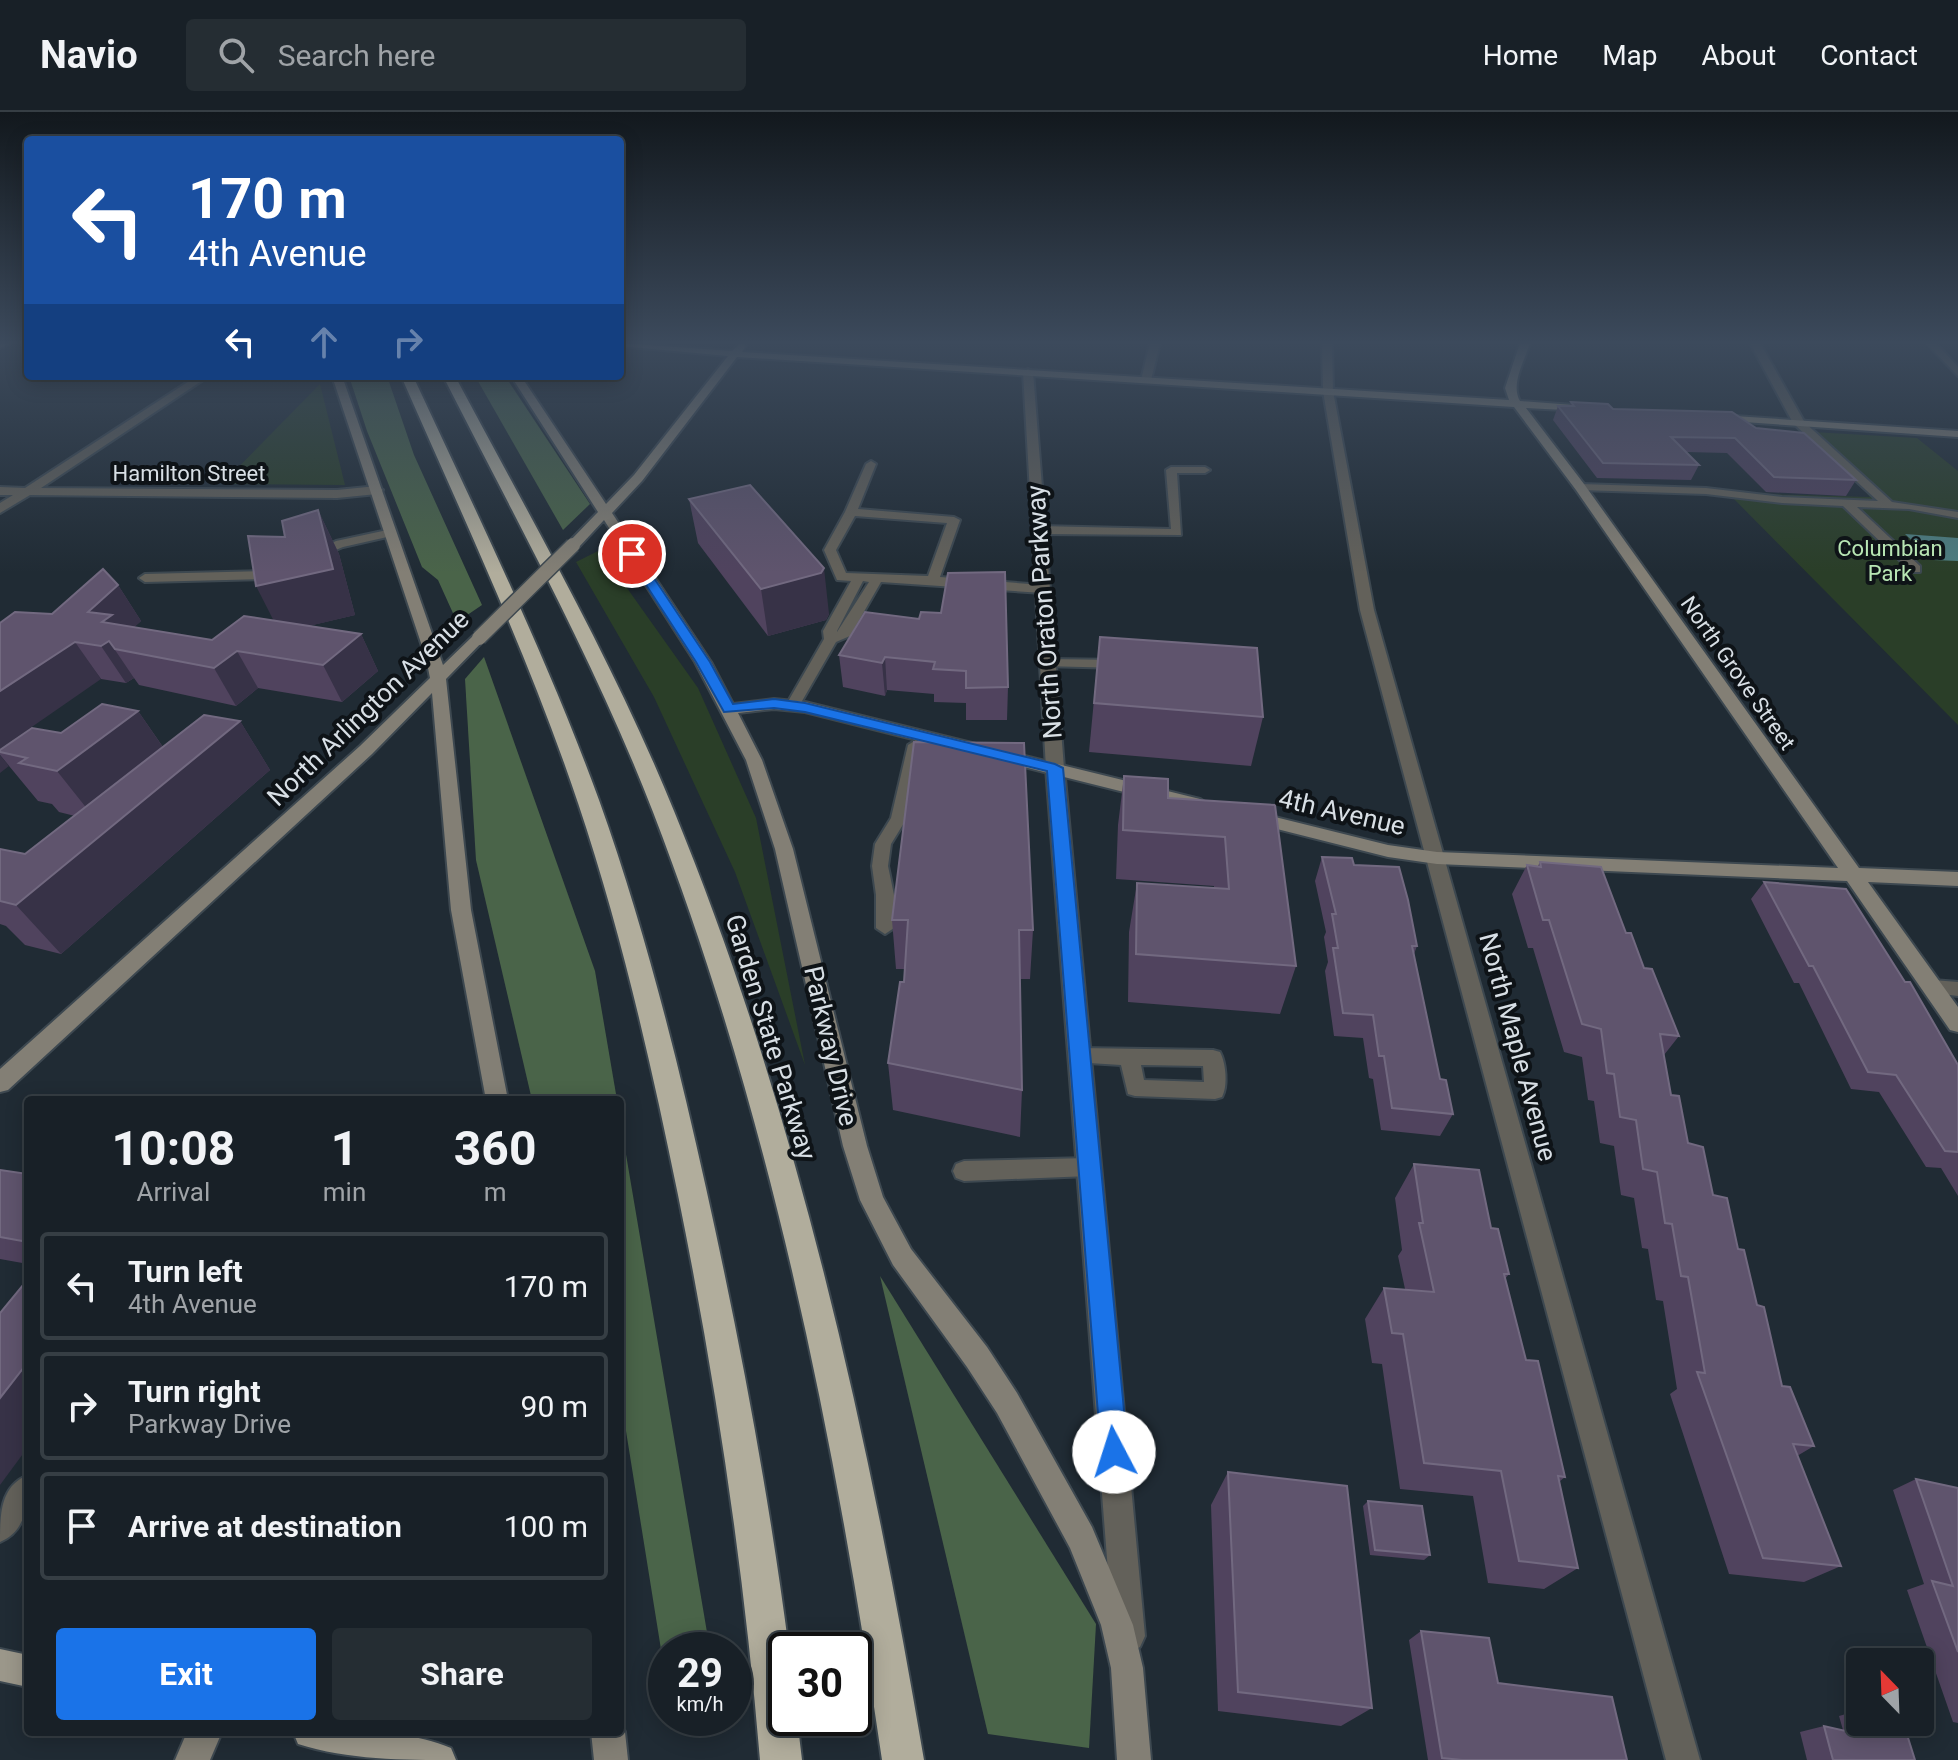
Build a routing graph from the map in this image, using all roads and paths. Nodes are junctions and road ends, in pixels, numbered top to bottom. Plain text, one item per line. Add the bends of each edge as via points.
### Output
1 (136, 420) edge
2 (352, 420) edge
3 (427, 420) edge
4 (471, 420) edge
5 (545, 420) edge
6 (684, 420) edge
7 (1031, 420) edge
8 (1333, 420) edge
9 (1529, 420) edge
10 (1750, 420) edge
11 (1797, 420) edge
12 (1799, 423) junction
13 (1958, 434) edge
14 (871, 464) dead end
15 (1205, 470) dead end
16 (1580, 487) junction
17 (377, 490) junction
18 (0, 491) edge
19 (27, 491) junction
20 (1845, 502) junction
21 (1890, 506) junction
22 (0, 509) edge
23 (851, 512) junction
24 (605, 513) junction
25 (1958, 515) edge
26 (1039, 530) junction
27 (392, 533) junction
28 (1916, 569) dead end
29 (145, 578) dead end
30 (859, 578) junction
31 (877, 578) junction
32 (933, 580) junction
33 (1043, 589) junction
34 (831, 639) junction
35 (1048, 663) junction
36 (1144, 664) edge
37 (439, 679) junction
38 (793, 705) junction
39 (729, 709) junction
40 (918, 734) junction
41 (1055, 768) junction
42 (1437, 858) junction
43 (1854, 876) junction
44 (1958, 879) edge
45 (885, 928) dead end
46 (1933, 987) junction
47 (1958, 989) edge
48 (1958, 1024) edge
49 (1080, 1056) junction
50 (1130, 1057) dead end
51 (0, 1083) edge
52 (496, 1096) edge
53 (1089, 1167) junction
54 (964, 1171) dead end
55 (24, 1494) edge
56 (0, 1528) edge
57 (0, 1665) edge
58 (24, 1670) edge
59 (1133, 1720) junction
60 (203, 1736) edge
61 (328, 1736) edge
62 (608, 1736) edge
63 (192, 1760) edge
64 (439, 1760) edge
65 (611, 1760) edge
66 (781, 1760) edge
67 (903, 1760) edge
68 (1134, 1760) edge
69 (1683, 1760) edge

1 - 19 street
2 - 17 main road
3 - 66 highway via 572,755 646,989 742,1443
4 - 67 highway, Garden State Parkway via 630,734 729,991 778,1158 839,1405
5 - 24 main road, Parkway Drive
6 - 24 main road, North Arlington Avenue
7 - 26 street, North Oraton Parkway
8 - 42 street, North Maple Avenue via 1367,610
9 - 16 main road, North Grove Street
10 - 12 main road
11 - 12 street
12 - 13 main road
12 - 21 lane
14 - 23 lane
15 - 26 lane via 1171,470 1177,533
16 - 20 lane
16 - 43 main road, North Grove Street
17 - 19 street, Hamilton Street
17 - 27 main road
18 - 19 street, Hamilton Street
19 - 22 street
20 - 21 lane
20 - 28 lane
21 - 25 lane
23 - 30 lane via 830,550 841,577
23 - 32 lane via 954,520
24 - 37 main road, North Arlington Avenue, bridge
24 - 39 main road, Parkway Drive
26 - 33 street, North Oraton Parkway
27 - 29 lane via 340,544 264,575
27 - 37 main road
30 - 31 lane
30 - 34 lane via 830,631
31 - 32 lane
31 - 34 lane via 845,633
32 - 33 lane
33 - 35 street, North Oraton Parkway
34 - 38 lane
35 - 36 lane
35 - 41 street, North Oraton Parkway
37 - 51 main road, North Arlington Avenue
37 - 52 main road via 462,917
38 - 39 main road, 4th Avenue
38 - 40 main road, 4th Avenue
39 - 59 main road, Parkway Drive via 765,788 784,849 872,1200 902,1257 977,1357 1059,1494 1117,1625
40 - 41 main road, 4th Avenue
40 - 45 lane via 899,818 883,844
41 - 42 main road, 4th Avenue via 1388,851
41 - 49 street, North Oraton Parkway
42 - 43 main road, 4th Avenue
42 - 69 street, North Maple Avenue
43 - 44 main road, 4th Avenue
43 - 46 main road, North Grove Street
46 - 47 lane
46 - 48 main road, North Grove Street
49 - 50 lane
49 - 53 street, North Oraton Parkway
53 - 54 lane
53 - 59 street, North Oraton Parkway
55 - 56 lane
57 - 58 main road
59 - 68 main road, North Oraton Parkway
60 - 63 main road
61 - 64 main road
62 - 65 main road

